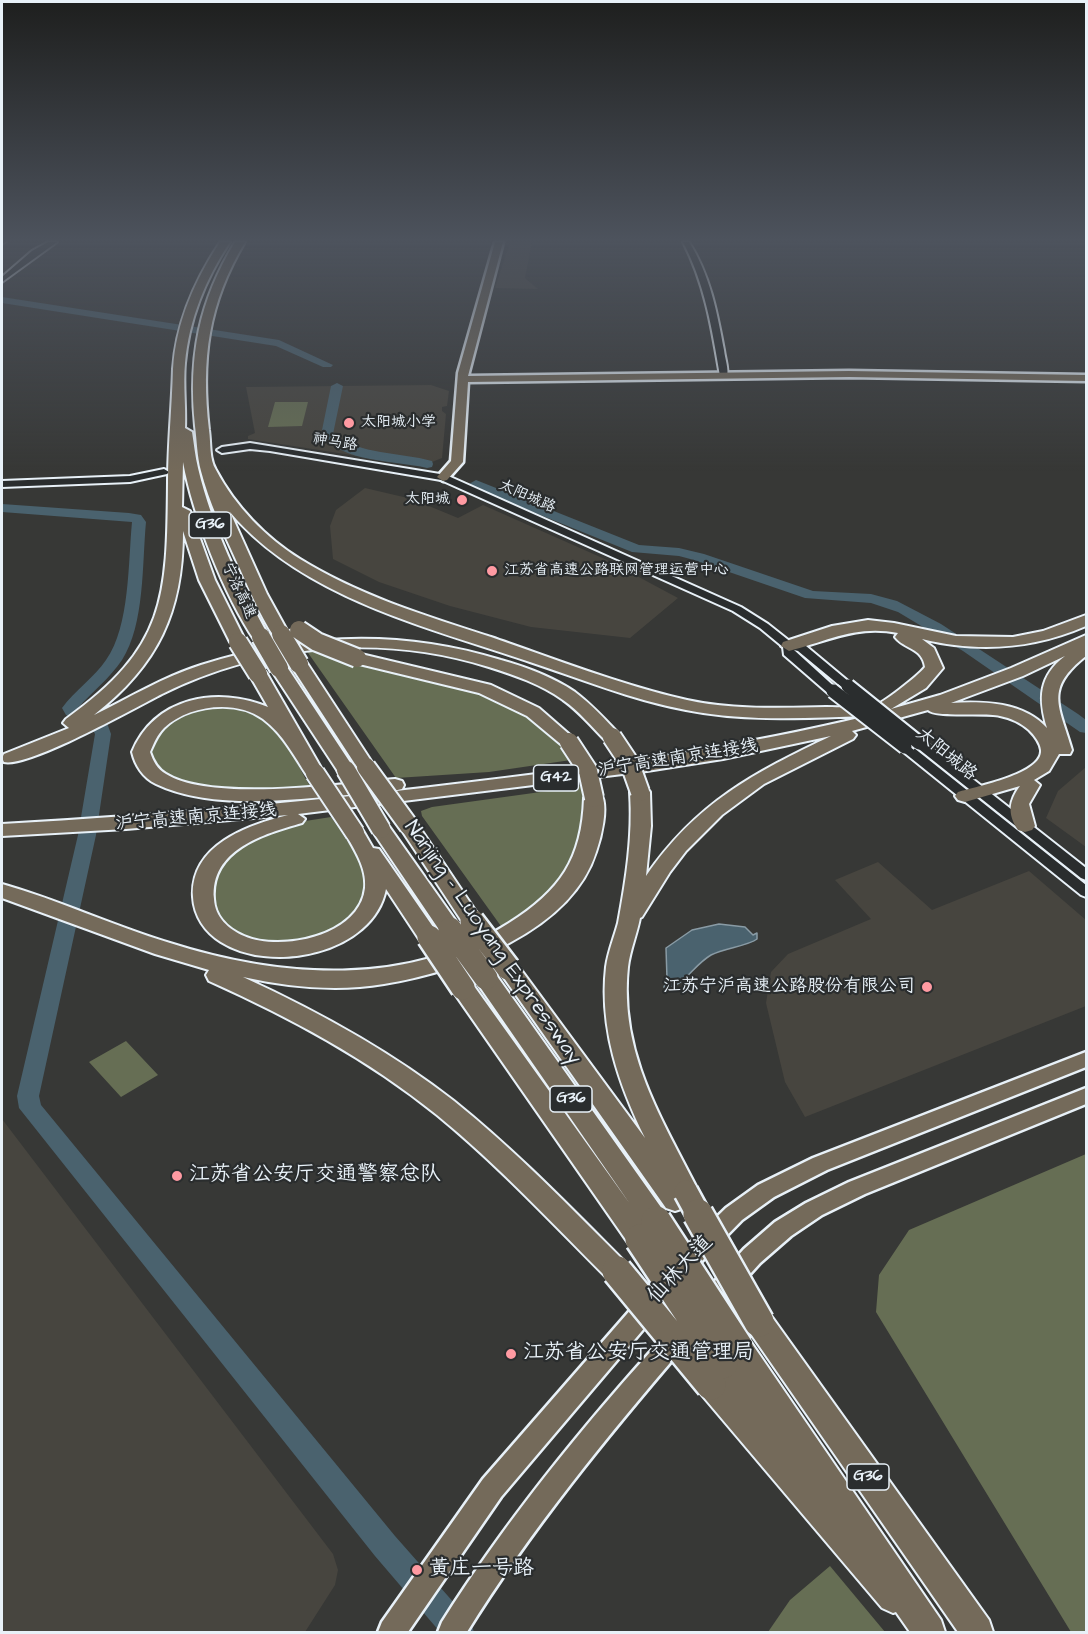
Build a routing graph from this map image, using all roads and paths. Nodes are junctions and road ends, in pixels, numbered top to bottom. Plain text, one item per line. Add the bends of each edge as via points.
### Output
1 (189, 318) edge
2 (206, 318) edge
3 (479, 318) edge
4 (715, 318) edge
5 (724, 373) junction
6 (463, 376) junction
7 (1086, 376) edge
8 (179, 406) junction
9 (222, 450) dead end
10 (207, 468) junction
11 (170, 472) junction
12 (443, 477) junction
13 (2, 484) edge
14 (485, 497) junction
15 (473, 503) dead end
16 (248, 570) junction
17 (1086, 620) edge
18 (1086, 628) edge
19 (281, 634) joint
20 (261, 637) joint
21 (1086, 640) edge
22 (1086, 648) edge
23 (793, 649) junction
24 (1006, 672) junction
25 (901, 712) junction
26 (876, 713) junction
27 (95, 715) junction
28 (298, 744) junction
29 (912, 745) junction
30 (6, 760) edge
31 (571, 776) junction
32 (488, 779) junction
33 (1031, 784) junction
34 (979, 798) junction
35 (2, 820) edge
36 (101, 820) junction
37 (77, 821) junction
38 (1025, 826) junction
39 (2, 830) edge
40 (355, 833) junction
41 (1086, 875) edge
42 (2, 891) edge
43 (1086, 892) edge
44 (627, 927) junction
45 (146, 943) junction
46 (497, 973) junction
47 (1086, 1059) edge
48 (1086, 1096) edge
49 (681, 1196) junction
50 (648, 1230) junction
51 (724, 1365) junction
52 (395, 1628) edge
53 (452, 1632) edge
54 (926, 1632) edge
55 (977, 1632) edge

1 - 8 highway via 179,357
2 - 10 highway, G42 via 198,385
3 - 6 main road
4 - 5 street
5 - 6 main road
5 - 7 main road
6 - 12 main road via 457,462
8 - 11 highway
8 - 20 highway, 宁洛高速 / G36 via 201,501 238,596
9 - 12 street, 神马路 via 270,448
10 - 16 highway, G42
10 - 26 highway via 255,532 294,562 348,591 434,624 687,705 758,714
11 - 13 street via 130,479
11 - 27 highway via 176,553 169,599 141,659
11 - 28 highway, bridge via 196,554 238,642
12 - 14 street, 太阳城路
14 - 15 street
14 - 23 street, 太阳城路 via 703,592 764,626
16 - 19 highway, 宁洛高速 / G36
16 - 45 highway, G42, bridge via 279,614 317,642 357,658 485,689 533,712 569,742 588,771 594,798 595,819 587,856 559,895 536,916 505,937 424,968 359,979 292,979 224,967
17 - 23 highway via 1036,640 1003,643 965,642 866,626 837,630
18 - 24 highway, 沪宁高速南京连接线 / G42
19 - 46 highway, Nanjing - Luoyang Expressway / G36, bridge via 472,921
20 - 46 highway, Nanjing - Luoyang Expressway / G36, bridge via 381,829 450,929
21 - 24 highway, 沪宁高速南京连接线 / G42
22 - 33 highway via 1055,675 1049,703 1063,757 1056,769
23 - 26 highway via 855,631 897,635 922,645 934,659 934,668 920,684
23 - 29 street, 太阳城路, bridge via 848,687
23 - 29 street, 太阳城路, bridge via 833,691
24 - 25 highway, 沪宁高速南京连接线 / G42
24 - 26 highway, 沪宁高速南京连接线 / G42
25 - 26 highway, 沪宁高速南京连接线 / G42
25 - 34 highway via 996,710 1033,724 1046,737 1051,749 1039,771
26 - 31 highway, 沪宁高速南京连接线 / G42 via 758,746
26 - 32 highway, 沪宁高速南京连接线 / G42 via 679,750
26 - 44 highway via 744,788 713,812 680,844 645,892
27 - 30 highway
27 - 44 highway, bridge via 233,661 308,645 390,643 476,656 533,677 569,696 612,736 630,764 640,792 643,825
28 - 32 highway via 263,712 230,701 184,709 147,735 141,752 150,771 160,780 187,789 227,794
28 - 40 highway, bridge
29 - 34 street, 太阳城路
31 - 36 highway, 沪宁高速南京连接线 / G42 via 323,807
31 - 40 highway via 270,825 233,843 214,860 201,892 207,915 219,931 240,943 262,947 303,947 340,935 368,910 375,894 376,880
32 - 36 highway, 沪宁高速南京连接线 / G42
33 - 34 highway
33 - 38 highway via 1018,804
34 - 38 street, 太阳城路
34 - 43 street, 太阳城路
35 - 37 highway, 沪宁高速南京连接线 / G42
36 - 37 highway, 沪宁高速南京连接线 / G42
37 - 39 highway, 沪宁高速南京连接线 / G42
38 - 41 street, 太阳城路
40 - 50 highway, bridge via 384,867 463,988
42 - 45 highway, G42
44 - 49 highway via 617,970 620,1032 633,1090
45 - 51 highway, bridge via 317,1024 385,1065 444,1108 544,1198 617,1271
46 - 49 highway, Nanjing - Luoyang Expressway / G36
46 - 50 highway, Nanjing - Luoyang Expressway / G36
47 - 52 main road, 仙林大道 via 820,1164 766,1191 734,1214 689,1259 492,1488
48 - 53 main road via 857,1188 814,1209 752,1256 559,1479 505,1550
49 - 55 highway, Nanjing - Luoyang Expressway / G36, bridge via 759,1322
50 - 51 highway, bridge
51 - 54 highway
51 - 54 highway, G36

